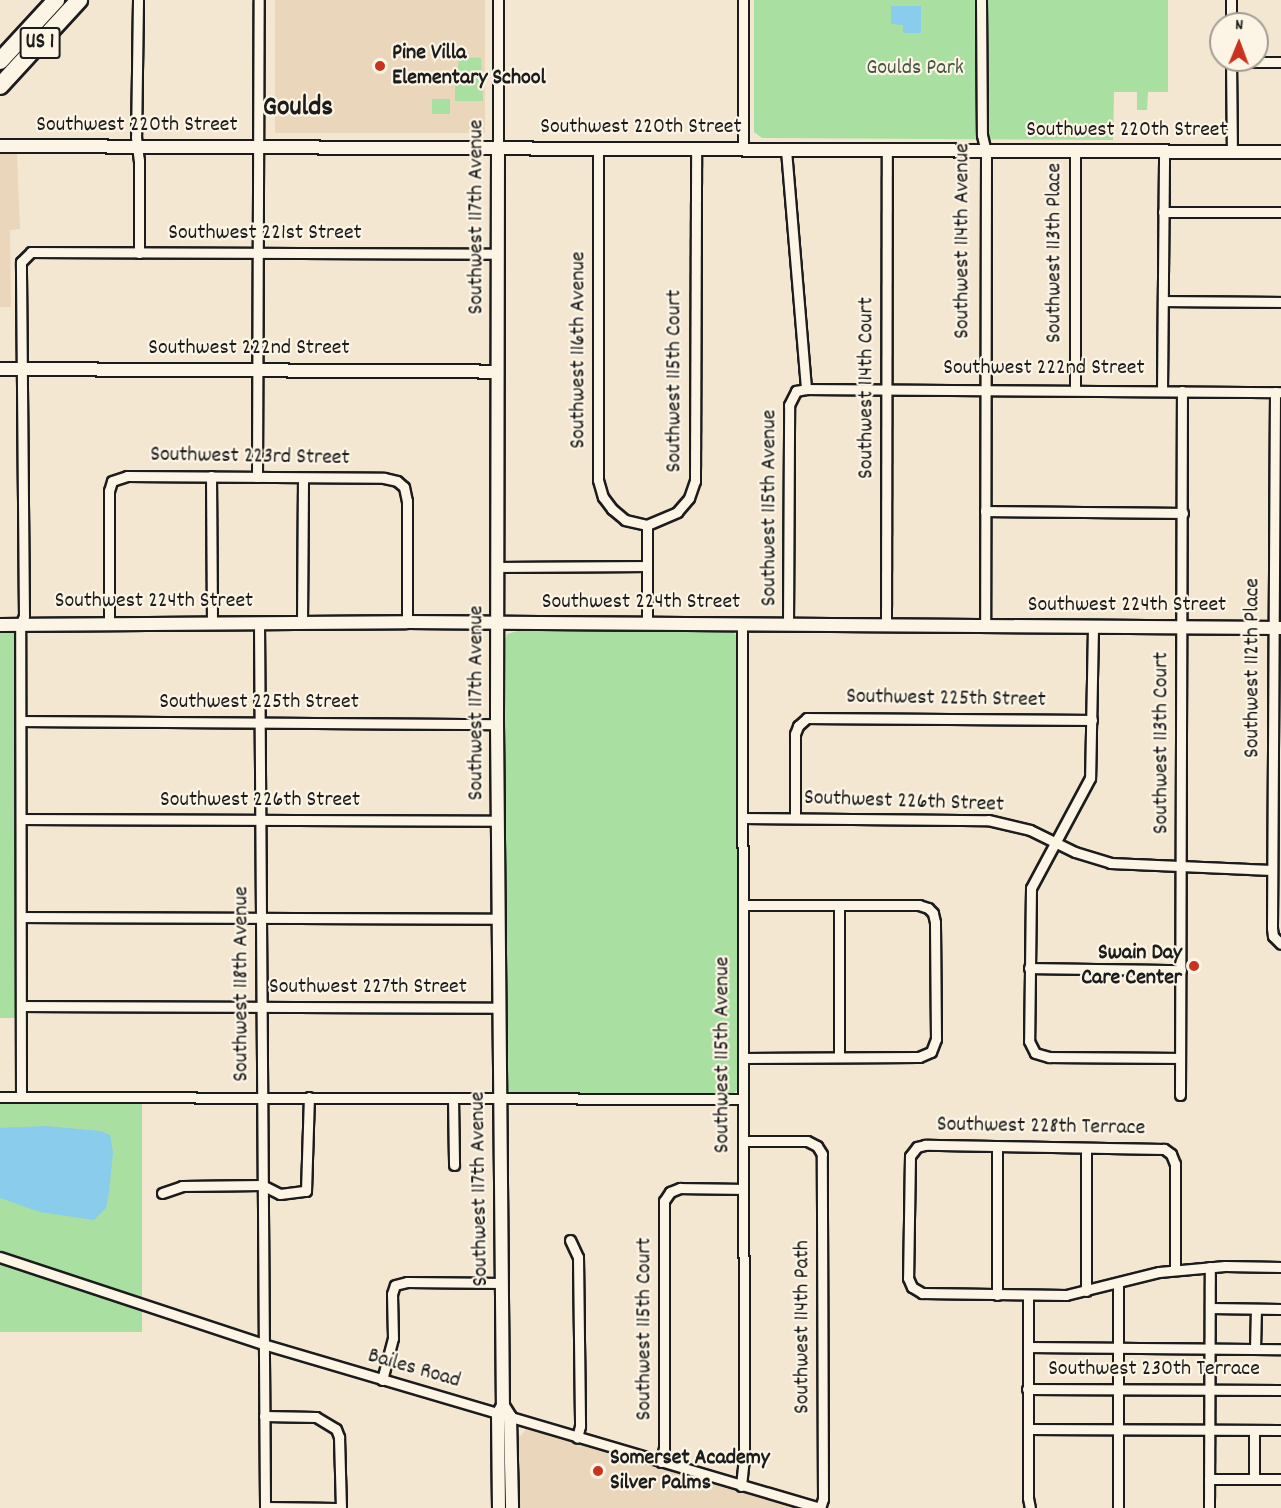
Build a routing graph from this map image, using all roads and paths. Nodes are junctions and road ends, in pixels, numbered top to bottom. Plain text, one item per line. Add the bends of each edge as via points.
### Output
1 (56, 0) edge
2 (79, 0) edge
3 (138, 0) edge
4 (259, 0) edge
5 (498, 0) edge
6 (743, 0) edge
7 (981, 0) edge
8 (19, 40) junction
9 (0, 61) edge
10 (0, 72) edge
11 (1231, 72) edge
12 (0, 86) edge
13 (0, 146) edge
14 (137, 146) junction
15 (260, 148) junction
16 (498, 148) junction
17 (598, 149) junction
18 (696, 150) junction
19 (743, 150) junction
20 (786, 150) junction
21 (887, 151) junction
22 (986, 152) junction
23 (1075, 152) junction
24 (1164, 152) junction
25 (1232, 152) junction
26 (1281, 152) edge
27 (1163, 212) junction
28 (1281, 212) edge
29 (139, 253) junction
30 (259, 253) junction
31 (498, 254) junction
32 (1163, 302) junction
33 (1281, 302) edge
34 (0, 369) edge
35 (22, 369) junction
36 (260, 370) junction
37 (497, 372) junction
38 (806, 389) junction
39 (887, 389) junction
40 (984, 390) junction
41 (1075, 390) junction
42 (1162, 391) junction
43 (1182, 391) junction
44 (1278, 392) edge
45 (211, 476) junction
46 (257, 477) junction
47 (303, 478) junction
48 (985, 511) junction
49 (1183, 513) junction
50 (647, 525) junction
51 (647, 566) junction
52 (499, 567) junction
53 (407, 622) junction
54 (109, 623) junction
55 (212, 623) junction
56 (259, 623) junction
57 (302, 623) junction
58 (498, 623) junction
59 (647, 623) junction
60 (742, 624) junction
61 (0, 625) edge
62 (20, 625) junction
63 (788, 625) junction
64 (886, 625) junction
65 (985, 626) junction
66 (1093, 627) junction
67 (1183, 627) junction
68 (1277, 628) edge
69 (1092, 720) junction
70 (21, 721) junction
71 (260, 722) junction
72 (497, 724) junction
73 (743, 818) junction
74 (795, 818) junction
75 (22, 819) junction
76 (261, 820) junction
77 (498, 821) junction
78 (1055, 842) junction
79 (1276, 856) edge
80 (1181, 867) junction
81 (1272, 870) junction
82 (743, 905) junction
83 (839, 905) junction
84 (22, 917) junction
85 (262, 918) junction
86 (499, 919) junction
87 (1279, 943) edge
88 (1029, 968) junction
89 (1181, 970) junction
90 (21, 1006) junction
91 (262, 1007) junction
92 (499, 1008) junction
93 (839, 1057) junction
94 (743, 1058) junction
95 (1180, 1058) junction
96 (1180, 1095) dead end
97 (261, 1096) junction
98 (0, 1097) edge
99 (21, 1097) junction
100 (309, 1097) junction
101 (500, 1097) junction
102 (453, 1098) junction
103 (743, 1099) junction
104 (742, 1140) junction
105 (997, 1146) junction
106 (1086, 1148) junction
107 (454, 1165) dead end
108 (262, 1185) junction
109 (743, 1189) junction
110 (162, 1193) dead end
111 (570, 1240) dead end
112 (0, 1257) edge
113 (1210, 1267) junction
114 (1281, 1267) edge
115 (1176, 1270) junction
116 (502, 1283) junction
117 (1118, 1283) junction
118 (1086, 1291) junction
119 (997, 1294) junction
120 (1028, 1296) junction
121 (1210, 1308) junction
122 (1256, 1309) junction
123 (1281, 1309) edge
124 (263, 1344) junction
125 (1028, 1347) junction
126 (1119, 1348) junction
127 (1210, 1349) junction
128 (1255, 1349) junction
129 (1281, 1349) edge
130 (382, 1380) junction
131 (1027, 1389) junction
132 (1119, 1389) junction
133 (1209, 1390) junction
134 (1281, 1390) edge
135 (504, 1412) junction
136 (264, 1416) junction
137 (1028, 1429) junction
138 (1119, 1429) junction
139 (1209, 1430) junction
140 (1254, 1430) junction
141 (1281, 1430) edge
142 (577, 1438) junction
143 (661, 1462) junction
144 (1209, 1479) junction
145 (1254, 1479) junction
146 (1281, 1479) edge
147 (741, 1486) junction
148 (265, 1508) edge
149 (336, 1508) edge
150 (341, 1508) edge
151 (499, 1508) edge
152 (512, 1508) edge
153 (820, 1508) edge
154 (1030, 1508) edge
155 (1118, 1508) edge
156 (1209, 1508) edge

1 - 8 highway, US 1
2 - 12 highway, US 1
3 - 14 street
4 - 15 street
5 - 16 street, Southwest 117th Avenue
6 - 19 street
7 - 22 street, Southwest 114th Avenue via 982,135
8 - 9 highway, US 1
8 - 10 highway via 12,59
11 - 25 street
13 - 14 street, Southwest 220th Street
14 - 15 street, Southwest 220th Street
14 - 29 street
15 - 16 street, Southwest 220th Street
15 - 30 street
16 - 17 street, Southwest 220th Street
16 - 31 street, Southwest 117th Avenue
17 - 18 street, Southwest 220th Street
17 - 50 street, Southwest 116th Avenue via 598,480 612,509 625,520
18 - 19 street, Southwest 220th Street
18 - 50 street, Southwest 115th Court via 695,481 689,498 677,512
19 - 20 street, Southwest 220th Street
20 - 21 street, Southwest 220th Street
20 - 38 street, Southwest 115th Avenue
21 - 22 street, Southwest 220th Street
21 - 39 street, Southwest 114th Court
22 - 23 street, Southwest 220th Street
22 - 40 street, Southwest 114th Avenue
23 - 24 street, Southwest 220th Street
23 - 41 street, Southwest 113th Place
24 - 25 street, Southwest 220th Street
24 - 27 street
25 - 26 street, Southwest 220th Street
27 - 28 street
27 - 32 street
29 - 30 street, Southwest 221st Street
29 - 35 street, Southwest 221st Street via 32,252 20,264
30 - 31 street, Southwest 221st Street
30 - 36 street
31 - 37 street, Southwest 117th Avenue
32 - 33 street
32 - 42 street
34 - 35 street, Southwest 222nd Street
35 - 36 street, Southwest 222nd Street
35 - 62 street via 24,616
36 - 37 street, Southwest 222nd Street
36 - 46 street
37 - 52 street, Southwest 117th Avenue
38 - 39 street, Southwest 222nd Street
38 - 63 street, Southwest 115th Avenue via 793,394 789,405
39 - 40 street, Southwest 222nd Street
39 - 64 street, Southwest 114th Court
40 - 41 street, Southwest 222nd Street
40 - 48 street, Southwest 114th Avenue
41 - 42 street, Southwest 222nd Street
42 - 43 street, Southwest 222nd Street
43 - 44 street, Southwest 222nd Street
43 - 49 street, Southwest 113th Court
44 - 68 street, Southwest 112th Place
45 - 46 street, Southwest 223rd Street
45 - 54 street, Southwest 223rd Street via 123,476 112,481
45 - 55 street
46 - 47 street, Southwest 223rd Street
47 - 53 street, Southwest 223rd Street via 384,478 401,484 407,501
47 - 57 street
48 - 49 street
48 - 65 street, Southwest 114th Avenue
49 - 67 street, Southwest 113th Court
50 - 51 street
51 - 52 street, Southwest 224th Street
51 - 59 street
52 - 58 street, Southwest 117th Avenue
53 - 57 street, Southwest 224th Street
53 - 58 street, Southwest 224th Street
54 - 55 street, Southwest 224th Street
54 - 62 street, Southwest 224th Street
55 - 56 street, Southwest 224th Street
56 - 57 street, Southwest 224th Street
56 - 71 street, Southwest 118th Avenue
58 - 59 street, Southwest 224th Street
58 - 72 street, Southwest 117th Avenue
59 - 60 street, Southwest 224th Street
60 - 63 street, Southwest 224th Street
60 - 73 street, Southwest 115th Avenue
61 - 62 street, Southwest 224th Street
62 - 70 street
63 - 64 street, Southwest 224th Street
64 - 65 street, Southwest 224th Street
65 - 66 street, Southwest 224th Street
66 - 67 street, Southwest 224th Street
66 - 69 street
67 - 68 street, Southwest 224th Street
67 - 80 street, Southwest 113th Court
68 - 79 street, Southwest 112th Place
69 - 74 street, Southwest 225th Street via 807,718 800,723 795,736
69 - 78 street via 1090,778
70 - 71 street, Southwest 225th Street
70 - 75 street
71 - 72 street, Southwest 225th Street
71 - 76 street, Southwest 118th Avenue
72 - 77 street, Southwest 117th Avenue
73 - 74 street, Southwest 226th Street
73 - 82 street, Southwest 115th Avenue
74 - 78 street, Southwest 226th Street via 988,820 1023,828
75 - 76 street, Southwest 226th Street
75 - 84 street
76 - 77 street, Southwest 226th Street
76 - 85 street, Southwest 118th Avenue
77 - 86 street, Southwest 117th Avenue
78 - 80 street, Southwest 226th Street via 1105,862
78 - 88 street via 1031,888
79 - 81 street, Southwest 112th Place
80 - 81 street, Southwest 226th Street
80 - 89 street, Southwest 113th Court
81 - 87 street, Southwest 112th Place via 1272,928
82 - 83 street
82 - 94 street, Southwest 115th Avenue
83 - 93 street
83 - 93 street via 919,906 933,913 936,1039 932,1052 919,1057
84 - 85 street
84 - 90 street
85 - 86 street
85 - 91 street, Southwest 118th Avenue
86 - 92 street, Southwest 117th Avenue
88 - 89 street
88 - 95 street via 1028,1033 1033,1050 1041,1055
89 - 95 street, Southwest 113th Court
90 - 91 street, Southwest 227th Street
90 - 99 street
91 - 92 street, Southwest 227th Street
91 - 97 street, Southwest 118th Avenue
92 - 101 street, Southwest 117th Avenue
93 - 94 street
94 - 103 street, Southwest 115th Avenue
95 - 96 street, Southwest 113th Court
97 - 99 street
97 - 100 street
97 - 108 street, Southwest 118th Avenue
98 - 99 street
100 - 102 street
100 - 108 street via 306,1191 272,1192
101 - 102 street
101 - 103 street
101 - 116 street, Southwest 117th Avenue
102 - 107 street
103 - 104 street, Southwest 115th Avenue
104 - 109 street, Southwest 115th Avenue
104 - 153 street, Southwest 114th Path via 807,1141 817,1146 822,1160
105 - 106 street, Southwest 228th Terrace
105 - 119 street
105 - 119 street, Southwest 228th Terrace via 922,1145 910,1156 908,1278 912,1287 926,1293
106 - 115 street, Southwest 228th Terrace via 1158,1147 1172,1156
106 - 118 street
108 - 110 street via 182,1186
108 - 124 street, Southwest 118th Avenue
109 - 143 street, Southwest 115th Court via 680,1188 667,1196 664,1205
109 - 147 street, Southwest 115th Avenue
111 - 142 street via 579,1257
112 - 124 street, Bailes Road
113 - 114 street
113 - 115 street
113 - 121 street
115 - 117 street
116 - 130 street via 395,1285 392,1345
116 - 135 street, Southwest 117th Avenue
117 - 118 street
117 - 126 street
118 - 120 street
119 - 120 street
120 - 125 street
121 - 122 street
121 - 127 street
122 - 123 street
122 - 128 street
124 - 130 street, Bailes Road
124 - 136 street, Southwest 118th Avenue
125 - 126 street
125 - 131 street
126 - 127 street
126 - 132 street
127 - 128 street
127 - 133 street
128 - 129 street
130 - 135 street, Bailes Road
131 - 132 street, Southwest 230th Terrace
131 - 137 street
132 - 133 street, Southwest 230th Terrace
132 - 138 street
133 - 134 street, Southwest 230th Terrace
133 - 139 street
135 - 142 street, Bailes Road
135 - 151 street, Southwest 117th Avenue
135 - 152 street, Southwest 117th Avenue
136 - 148 street, Southwest 118th Avenue
136 - 150 street via 316,1417 336,1429
137 - 138 street
137 - 154 street
138 - 139 street
138 - 155 street
139 - 140 street
139 - 144 street
140 - 141 street
140 - 145 street
142 - 143 street, Bailes Road
143 - 147 street, Bailes Road
144 - 145 street
144 - 156 street
145 - 146 street
147 - 153 street, Bailes Road
148 - 149 street

